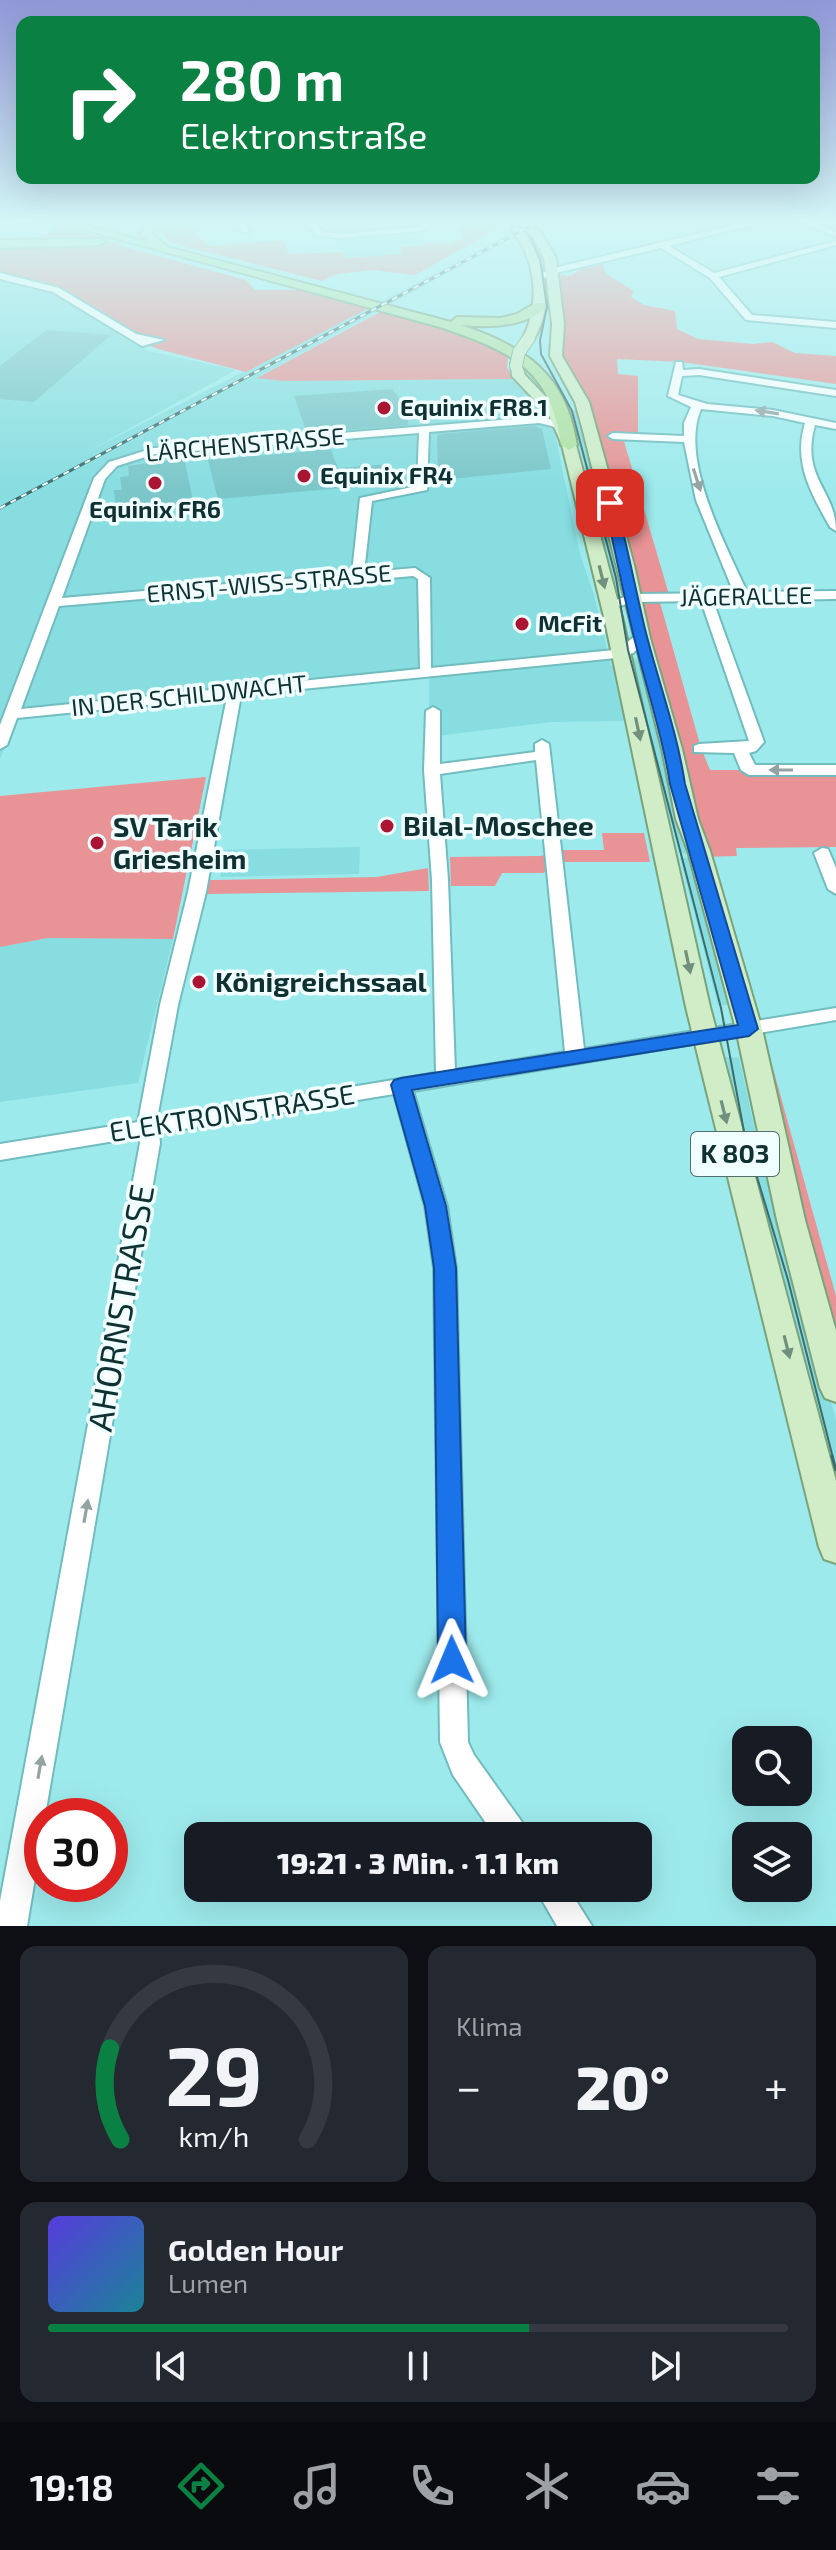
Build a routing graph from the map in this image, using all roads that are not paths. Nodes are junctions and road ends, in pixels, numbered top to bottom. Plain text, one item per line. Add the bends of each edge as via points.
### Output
1 (91, 311) edge
2 (390, 311) edge
3 (407, 311) edge
4 (408, 311) edge
5 (533, 311) edge
6 (540, 311) edge
7 (555, 311) edge
8 (743, 311) edge
9 (836, 325) edge
10 (133, 336) dead end
11 (577, 393) junction
12 (836, 393) edge
13 (697, 406) junction
14 (553, 411) junction
15 (539, 420) junction
16 (811, 421) junction
17 (836, 426) edge
18 (424, 429) junction
19 (563, 430) junction
20 (613, 436) dead end
21 (687, 439) junction
22 (569, 445) junction
23 (836, 527) edge
24 (362, 575) junction
25 (836, 595) edge
26 (742, 596) junction
27 (633, 598) junction
28 (706, 598) junction
29 (56, 602) junction
30 (611, 613) junction
31 (641, 638) junction
32 (590, 652) junction
33 (622, 655) junction
34 (434, 666) junction
35 (653, 676) junction
36 (235, 692) junction
37 (433, 711) dead end
38 (12, 714) junction
39 (0, 745) edge
40 (740, 748) junction
41 (699, 749) dead end
42 (432, 770) junction
43 (836, 770) edge
44 (822, 853) dead end
45 (836, 889) edge
46 (836, 1014) edge
47 (749, 1029) junction
48 (706, 1036) junction
49 (575, 1057) junction
50 (446, 1078) junction
51 (401, 1085) junction
52 (148, 1127) junction
53 (0, 1152) edge
54 (836, 1388) edge
55 (836, 1547) edge
56 (503, 1822) edge
57 (560, 1902) edge
58 (11, 1926) edge
59 (576, 1926) edge

1 - 10 street
2 - 22 highway via 500,347 536,370 554,390
3 - 11 highway via 501,339 551,368
4 - 5 highway via 490,323
6 - 14 main road, bridge via 516,366 519,376
7 - 11 main road via 556,356
8 - 9 street via 761,321
11 - 27 main road
12 - 13 street via 678,369 673,396
16 -> 13 street
13 - 21 street
14 - 15 street, LÄRCHENSTRASSE
14 - 19 main road
15 - 18 street, LÄRCHENSTRASSE
15 - 19 street, LÄRCHENSTRASSE
16 - 17 street
16 - 23 street via 803,449 806,466
18 - 24 street via 423,488 366,498
18 - 29 street, LÄRCHENSTRASSE via 154,451 122,459 100,478
19 - 22 main road
20 - 21 street
21 -> 26 street via 698,484
22 -> 30 main road
24 - 29 street, ERNST-WISS-STRASSE
24 - 34 street, ERNST-WISS-STRASSE via 405,571 423,576
25 - 26 street, JÄGERALLEE
26 - 28 street, JÄGERALLEE
27 - 28 street, JÄGERALLEE
27 - 30 street, JÄGERALLEE
27 - 31 main road
28 - 40 street via 757,742
29 - 38 street, LÄRCHENSTRASSE
30 - 32 street via 604,643
30 - 33 main road
31 - 33 street
31 - 35 main road, K 803
32 - 33 street, IN DER SCHILDWACHT via 610,661
32 - 34 street, IN DER SCHILDWACHT
33 - 35 street, IN DER SCHILDWACHT via 638,658
33 -> 48 main road, K 803
34 - 36 street, IN DER SCHILDWACHT
35 - 47 main road, K 803 via 684,808
36 - 38 street, IN DER SCHILDWACHT
36 - 52 street, AHORNSTRASSE
37 - 42 street
38 - 39 street, LÄRCHENSTRASSE
40 - 41 street
43 -> 40 street via 749,770
42 - 49 street via 543,750
42 - 50 street
44 - 45 street
46 - 47 street, ELEKTRONSTRASSE
47 - 48 street, ELEKTRONSTRASSE
47 - 54 main road, K 803 via 791,1220
48 - 49 street, ELEKTRONSTRASSE
48 -> 55 main road, K 803
49 - 50 street, ELEKTRONSTRASSE
50 - 51 street, ELEKTRONSTRASSE
51 - 52 street, ELEKTRONSTRASSE
51 - 56 street via 436,1206 445,1268 454,1742 463,1765
52 - 53 street, ELEKTRONSTRASSE
58 -> 52 street, AHORNSTRASSE via 134,1241
57 - 59 street

